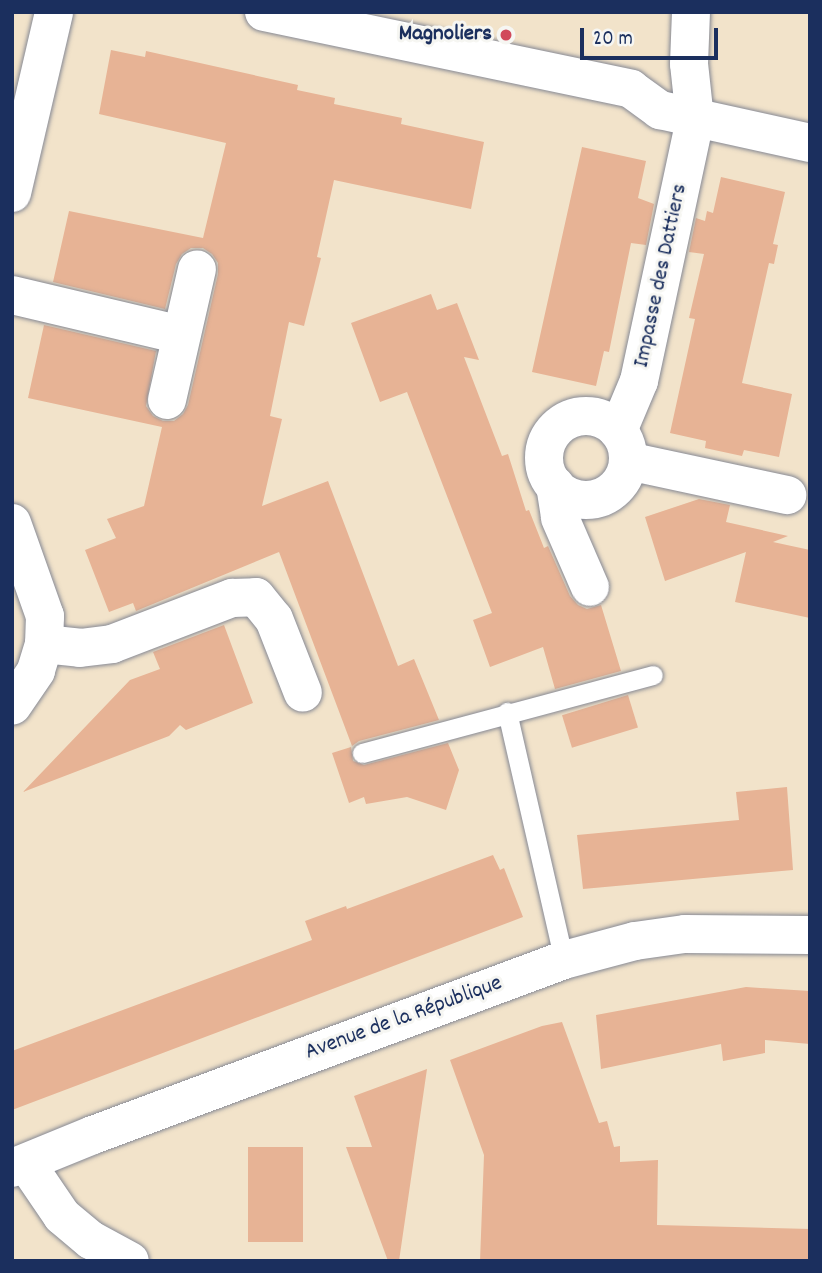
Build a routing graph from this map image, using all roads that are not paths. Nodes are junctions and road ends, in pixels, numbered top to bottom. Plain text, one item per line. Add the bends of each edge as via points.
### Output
1 (54, 12) edge
2 (264, 12) edge
3 (691, 12) edge
4 (695, 119) junction
5 (810, 143) edge
6 (12, 192) edge
7 (197, 269) dead end
8 (12, 295) edge
9 (181, 335) junction
10 (167, 400) dead end
11 (623, 446) junction
12 (555, 485) junction
13 (787, 495) dead end
14 (12, 523) edge
15 (590, 587) dead end
16 (44, 644) junction
17 (653, 676) dead end
18 (303, 694) dead end
19 (12, 706) edge
20 (507, 712) junction
21 (362, 753) dead end
22 (810, 935) edge
23 (564, 960) junction
24 (19, 1166) edge
25 (130, 1261) edge

1 - 6 street
2 - 4 street via 631,89 660,110
3 - 4 street, Impasse des Dattiers via 689,64
4 - 5 street
4 - 11 street, Impasse des Dattiers
7 - 9 street
8 - 9 street
9 - 10 street
11 - 12 street via 620,484 602,497 578,499
11 - 12 street via 600,418 587,416 559,426 548,443 545,460
11 - 13 street
12 - 15 street via 560,518
14 - 16 street via 45,616
16 - 18 street via 79,648 112,644 232,598 256,597 274,619
16 - 19 street via 36,671
17 - 20 lane
20 - 21 lane
20 - 23 lane
22 - 23 street, Avenue de la République via 685,934 635,941
23 - 24 street, Avenue de la République
24 - 25 street via 62,1216 91,1240

